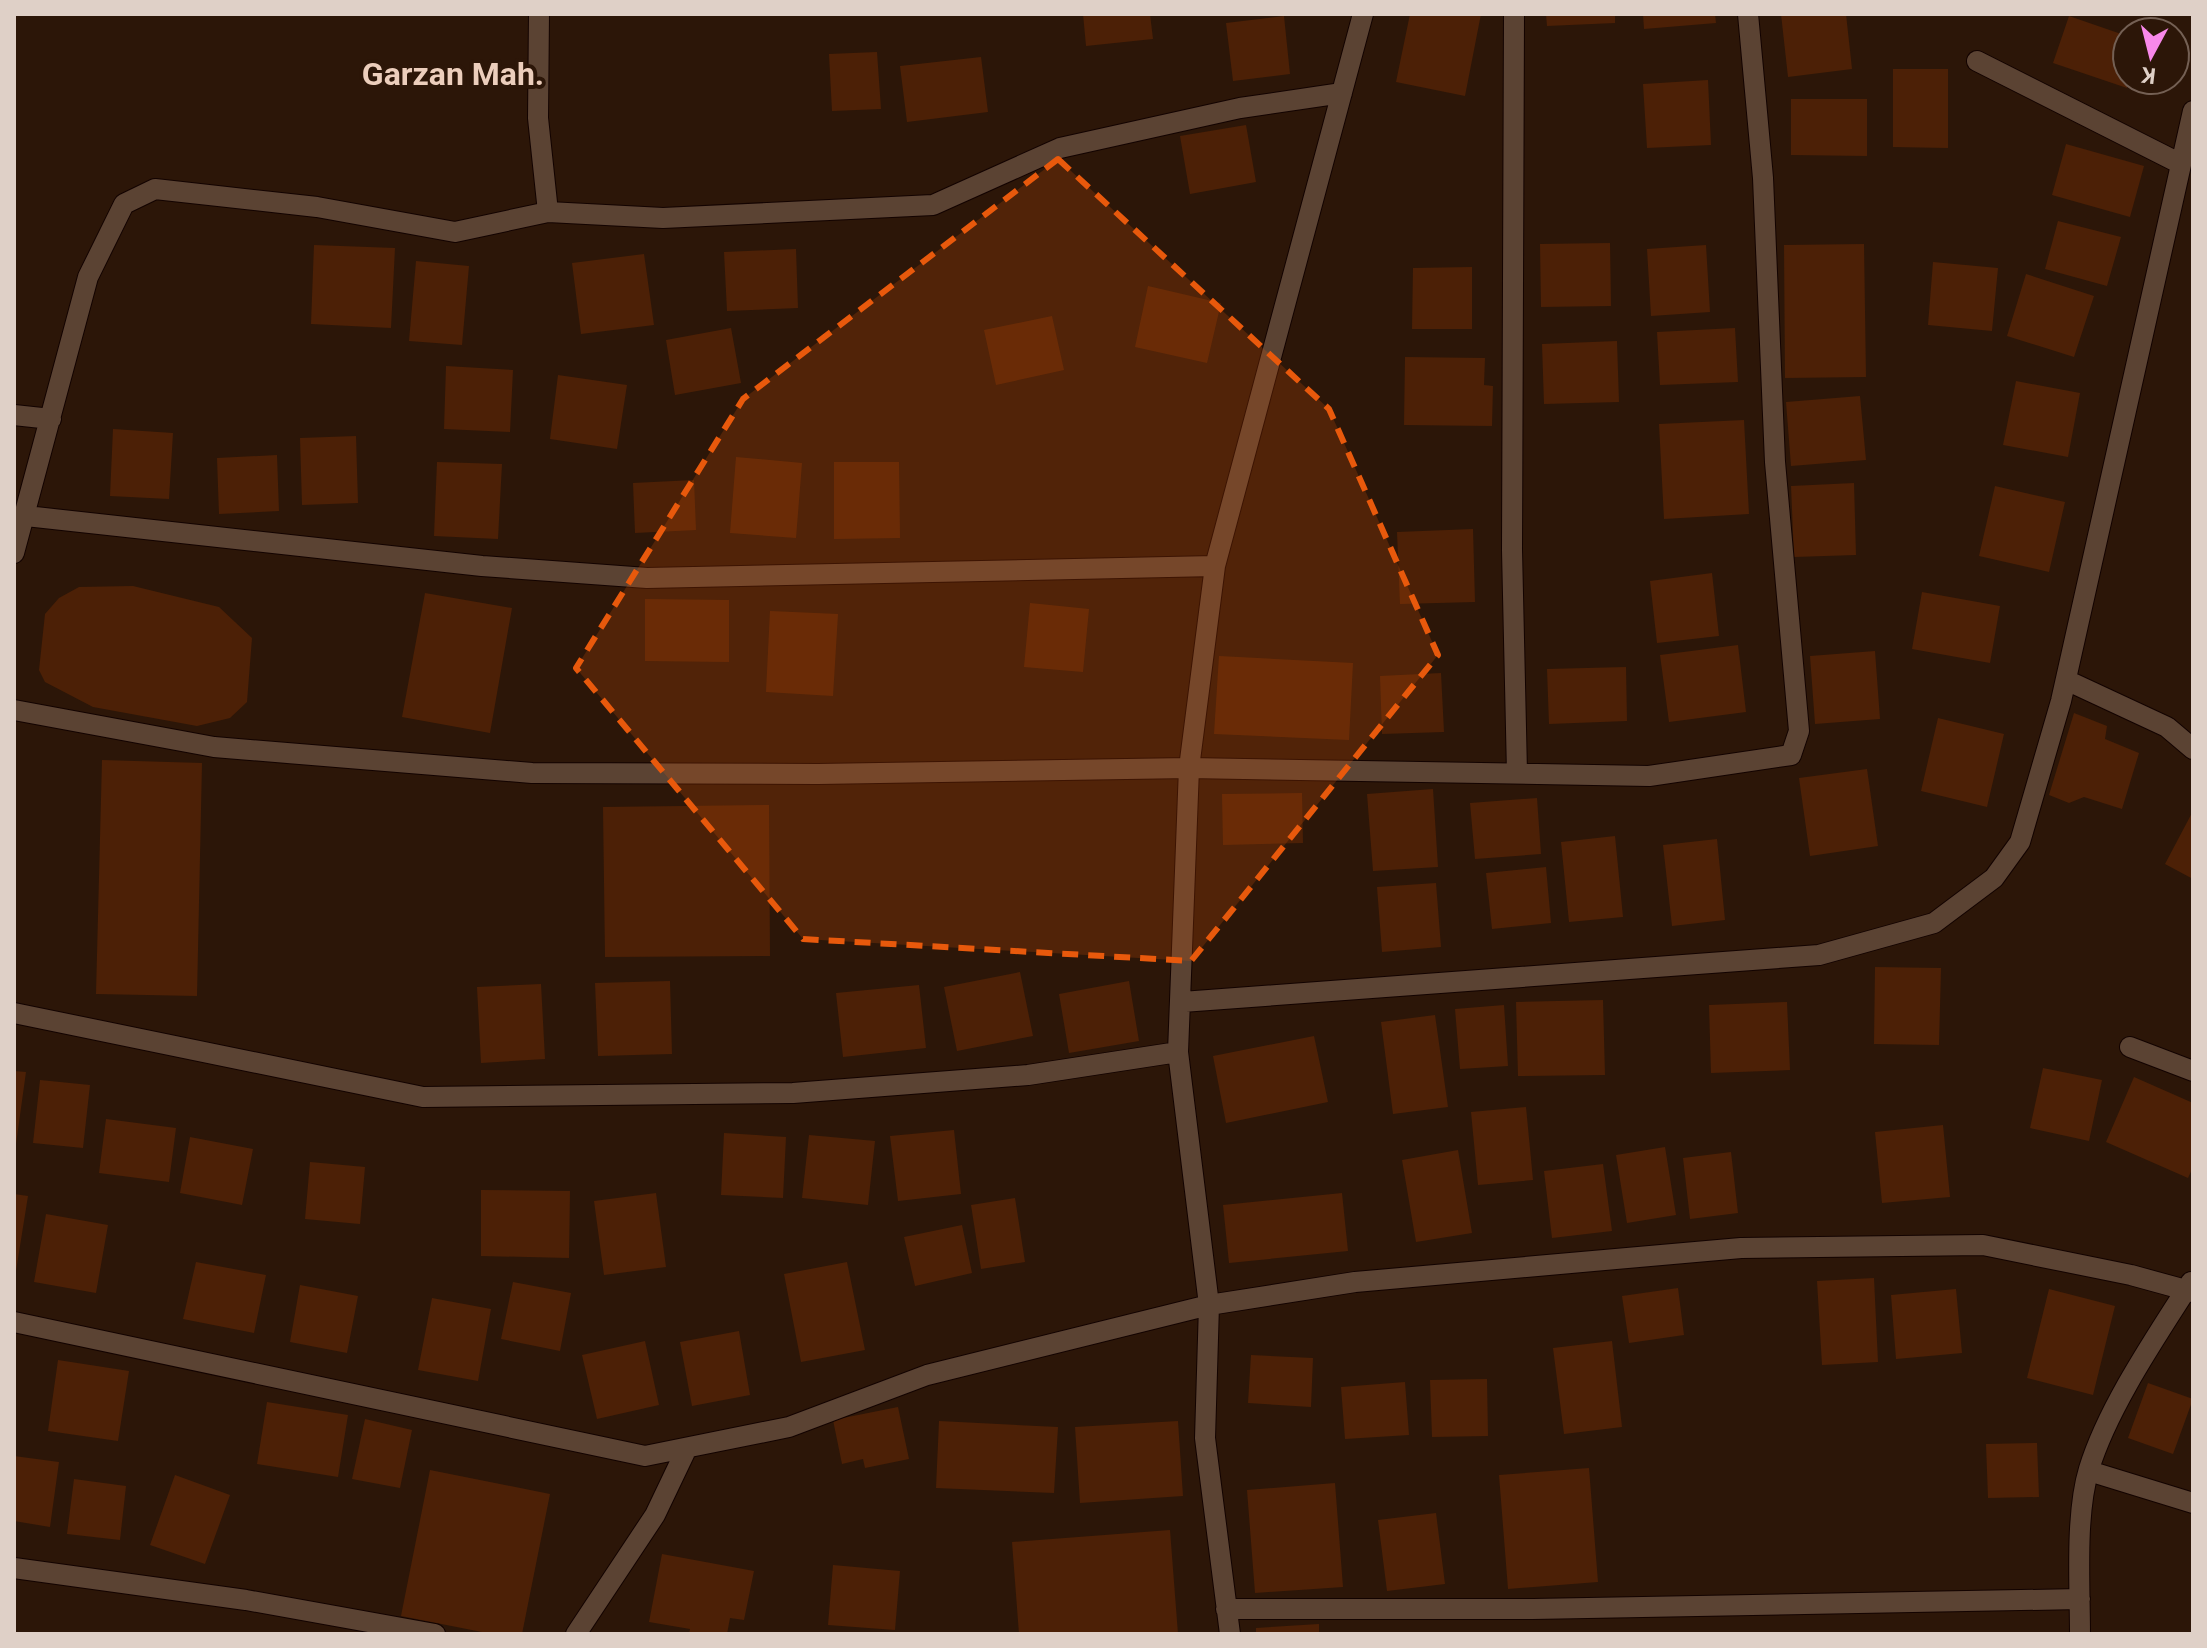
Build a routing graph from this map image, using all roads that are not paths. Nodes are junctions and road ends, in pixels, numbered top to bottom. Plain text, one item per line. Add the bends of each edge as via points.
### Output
1 (539, 14) edge
2 (1363, 14) edge
3 (1514, 14) edge
4 (1748, 14) edge
5 (1977, 61) dead end
6 (1342, 93) junction
7 (2193, 111) edge
8 (2181, 164) junction
9 (548, 212) junction
10 (14, 415) edge
11 (51, 419) junction
12 (26, 516) junction
13 (14, 553) edge
14 (1215, 566) junction
15 (2066, 680) junction
16 (14, 710) edge
17 (2193, 749) edge
18 (1189, 768) junction
19 (1517, 773) junction
20 (1182, 1002) junction
21 (14, 1013) edge
22 (2130, 1047) dead end
23 (1178, 1052) junction
24 (2193, 1071) edge
25 (2190, 1287) edge
26 (1209, 1305) junction
27 (14, 1322) edge
28 (687, 1448) junction
29 (2089, 1471) junction
30 (2193, 1503) edge
31 (14, 1568) edge
32 (2080, 1599) junction
33 (1226, 1609) junction
34 (435, 1634) edge
35 (576, 1634) edge
36 (1230, 1634) edge
37 (2080, 1634) edge

1 - 9 street via 538,118
2 - 6 street
3 - 19 street via 1512,550
4 - 19 street via 1763,178 1775,462 1799,731 1791,755 1649,776
5 - 8 street
6 - 9 street via 1240,108 1060,148 933,205 663,218
6 - 14 street
7 - 8 street
8 - 15 street
9 - 11 street via 455,232 317,207 155,189 124,204 88,277
10 - 11 street
11 - 12 street
12 - 13 street
12 - 14 street via 482,566 647,578
14 - 18 street
15 - 17 street via 2167,727
15 - 20 street via 2020,842 1994,878 1934,923 1819,955
16 - 18 street via 214,747 532,773
18 - 19 street
18 - 20 street
20 - 23 street
21 - 23 street via 423,1097 793,1093 1028,1075
22 - 24 street
23 - 26 street
25 - 26 street via 1983,1245 1741,1248 1355,1282
25 - 29 street via 2113,1414
26 - 28 street via 927,1375 789,1427
26 - 33 street via 1205,1438
27 - 28 street via 645,1456
28 - 35 street via 655,1515
29 - 30 street
29 - 32 street
31 - 34 street via 246,1600
32 - 33 street
32 - 37 street
33 - 36 street

